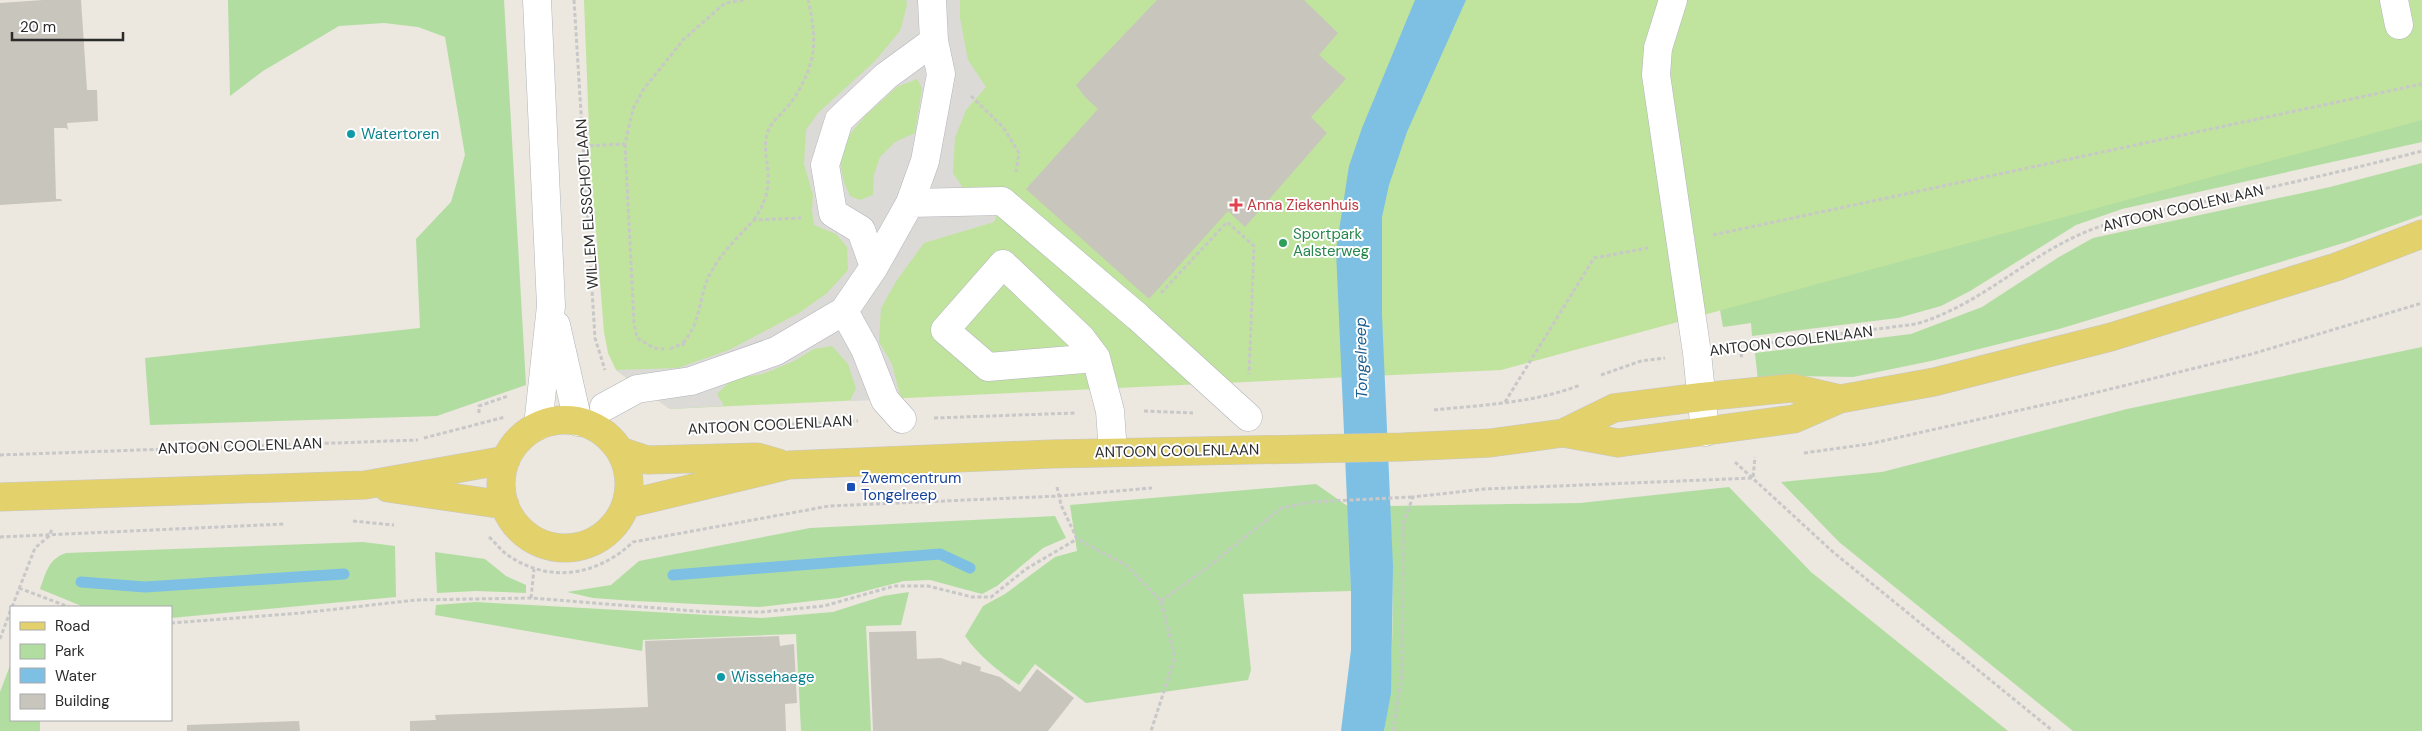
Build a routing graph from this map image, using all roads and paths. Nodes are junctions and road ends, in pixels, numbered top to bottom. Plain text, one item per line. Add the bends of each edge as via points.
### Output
1 (537, 0) edge
2 (574, 0) edge
3 (744, 0) edge
4 (808, 0) edge
5 (932, 0) edge
6 (1673, 0) edge
7 (934, 41) junction
8 (941, 74) junction
9 (2422, 84) edge
10 (624, 144) junction
11 (583, 146) junction
12 (2422, 151) edge
13 (1002, 201) junction
14 (910, 203) junction
15 (833, 213) junction
16 (754, 220) junction
17 (2422, 234) edge
18 (1681, 242) junction
19 (874, 267) junction
20 (551, 306) junction
21 (844, 311) junction
22 (1138, 317) junction
23 (683, 343) junction
24 (1697, 353) junction
25 (1096, 358) junction
26 (691, 380) junction
27 (516, 393) dead end
28 (1701, 397) junction
29 (1840, 399) junction
30 (604, 407) joint
31 (1430, 410) dead end
32 (1110, 411) junction
33 (479, 413) dead end
34 (1248, 417) junction
35 (902, 419) junction
36 (578, 422) junction
37 (478, 424) dead end
38 (538, 426) junction
39 (764, 426) dead end
40 (1705, 432) junction
41 (1564, 433) junction
42 (620, 451) junction
43 (1113, 452) junction
44 (0, 454) edge
45 (1051, 454) junction
46 (1756, 459) dead end
47 (506, 460) junction
48 (1736, 462) dead end
49 (789, 466) junction
50 (1753, 478) junction
51 (365, 485) junction
52 (0, 497) edge
53 (1413, 497) junction
54 (627, 504) junction
55 (505, 505) junction
56 (1077, 539) junction
57 (534, 569) dead end
58 (19, 588) dead end
59 (531, 598) junction
60 (1161, 601) junction
61 (66, 606) edge
62 (10, 612) edge
63 (172, 623) edge
64 (0, 639) edge
65 (1151, 731) edge
66 (1393, 731) edge
67 (2053, 731) edge

1 - 20 street
2 - 11 path, WILLEM ELSSCHOTLAAN
3 - 10 path via 725,3 683,40 643,90
4 - 16 path via 815,46 809,73 768,131 765,158 769,180 764,204
5 - 7 street
6 - 18 street, ANTOON COOLENLAAN via 1658,48 1656,75
7 - 8 street
7 - 15 street via 886,76 838,120 825,164
8 - 13 path via 975,98 1003,127 1019,153 1015,181
8 - 14 street via 925,161
9 - 18 path
10 - 11 path
10 - 23 path via 637,338 654,348 668,349
11 - 30 path, WILLEM ELSSCHOTLAAN via 595,338 607,376
12 - 24 path, ANTOON COOLENLAAN via 2342,172 2134,217 2088,231 2049,250 1988,291 1941,316 1916,324
13 - 14 street
13 - 22 street
14 - 19 street
15 - 16 path via 813,218
15 - 19 street via 861,230
16 - 23 path via 709,277 693,331
17 - 29 main road, ANTOON COOLENLAAN via 2336,267 2111,337 1934,382
18 - 24 street, ANTOON COOLENLAAN
18 - 31 path via 1594,258 1505,402
19 - 21 street
20 - 36 street
20 - 38 street
21 - 26 street via 776,351
21 - 35 street via 865,349 884,400
22 - 34 street
22 - 34 path via 1227,222 1254,246
23 - 26 path
24 - 28 street, ANTOON COOLENLAAN
25 - 25 street via 1081,338 1004,264 945,330 988,367
25 - 32 street
26 - 30 street via 637,389
27 - 33 path via 479,406
28 - 29 main road, ANTOON COOLENLAAN via 1792,388
28 - 40 street, ANTOON COOLENLAAN
28 - 41 main road, ANTOON COOLENLAAN via 1614,408
29 - 40 main road, ANTOON COOLENLAAN via 1794,419
32 - 34 path, ANTOON COOLENLAAN via 1150,410
32 - 35 path, ANTOON COOLENLAAN
32 - 43 street
35 - 39 path, ANTOON COOLENLAAN
36 - 38 main road via 564,420
36 - 42 main road via 609,437
37 - 44 path, ANTOON COOLENLAAN via 419,440
38 - 47 main road via 514,446
40 - 41 main road, ANTOON COOLENLAAN via 1618,443
41 - 43 main road, ANTOON COOLENLAAN via 1490,443 1402,447
42 - 49 main road, ANTOON COOLENLAAN via 647,460 756,457
42 - 54 main road via 630,486
43 - 45 main road, ANTOON COOLENLAAN
45 - 49 main road, ANTOON COOLENLAAN
45 - 56 path via 1061,505
46 - 50 path
47 - 51 main road
47 - 55 main road via 501,482
48 - 50 path
49 - 54 main road, ANTOON COOLENLAAN
50 - 53 path via 1484,489
50 - 67 path via 1833,552
51 - 52 main road
51 - 55 main road
53 - 60 path via 1311,502 1281,508
53 - 66 path via 1403,522 1402,674
54 - 55 main road via 617,522 603,536 586,545 566,548 546,546 529,537 514,523
56 - 59 path via 1026,569 991,597 972,597 928,586 894,586 824,606 762,612 707,612
56 - 60 path via 1126,565
57 - 59 path
58 - 61 path
59 - 63 path via 416,600
60 - 65 path via 1175,656
62 - 64 path

